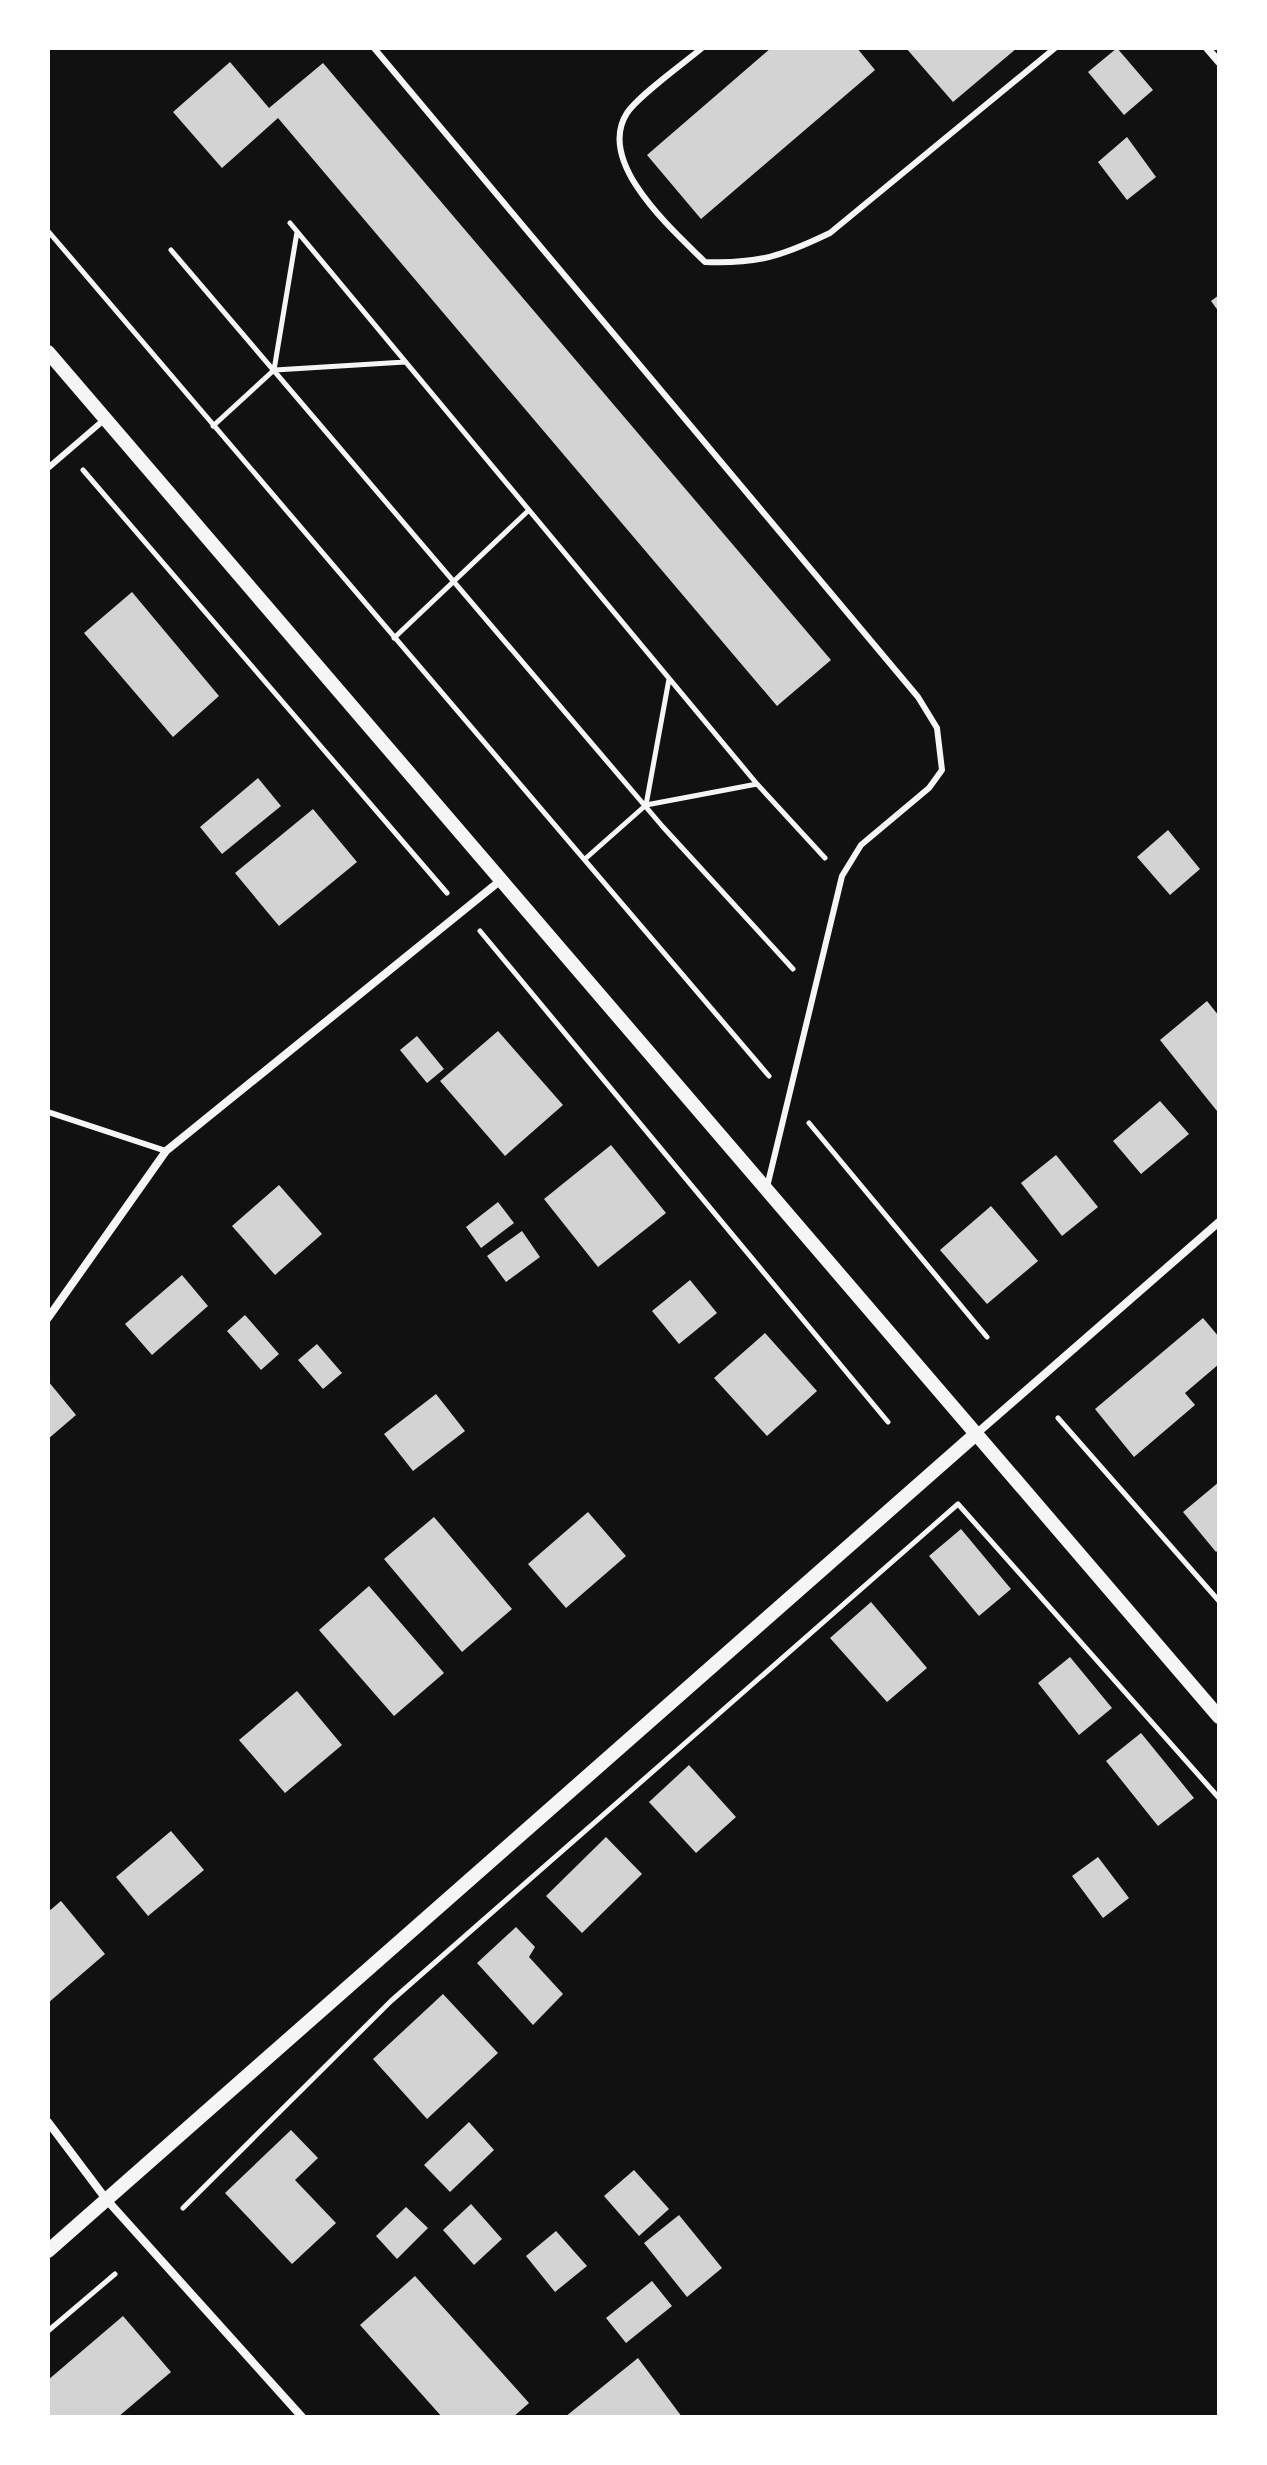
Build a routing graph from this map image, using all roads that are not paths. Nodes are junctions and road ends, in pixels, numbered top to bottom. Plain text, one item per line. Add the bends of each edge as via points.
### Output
1 (374, 48) edge
2 (702, 48) edge
3 (1055, 48) edge
4 (1207, 48) edge
5 (1219, 62) edge
6 (48, 352) edge
7 (105, 419) junction
8 (48, 468) edge
9 (501, 880) junction
10 (48, 1112) edge
11 (166, 1151) junction
12 (767, 1190) junction
13 (1219, 1222) edge
14 (48, 1318) edge
15 (976, 1434) junction
16 (1219, 1717) edge
17 (48, 2122) edge
18 (106, 2199) junction
19 (48, 2251) edge
20 (302, 2417) edge

1 - 12 lane via 908,684 937,728 942,770 929,788 861,845 842,876
2 - 3 lane via 627,113 621,136 625,169 705,262 749,263 790,253 830,233
4 - 5 street
6 - 7 street
7 - 8 lane
7 - 9 street
9 - 11 street
9 - 12 street
10 - 11 lane
11 - 14 street
12 - 15 street
13 - 15 street
15 - 16 street
15 - 18 street
17 - 18 street
18 - 19 street
18 - 20 street

